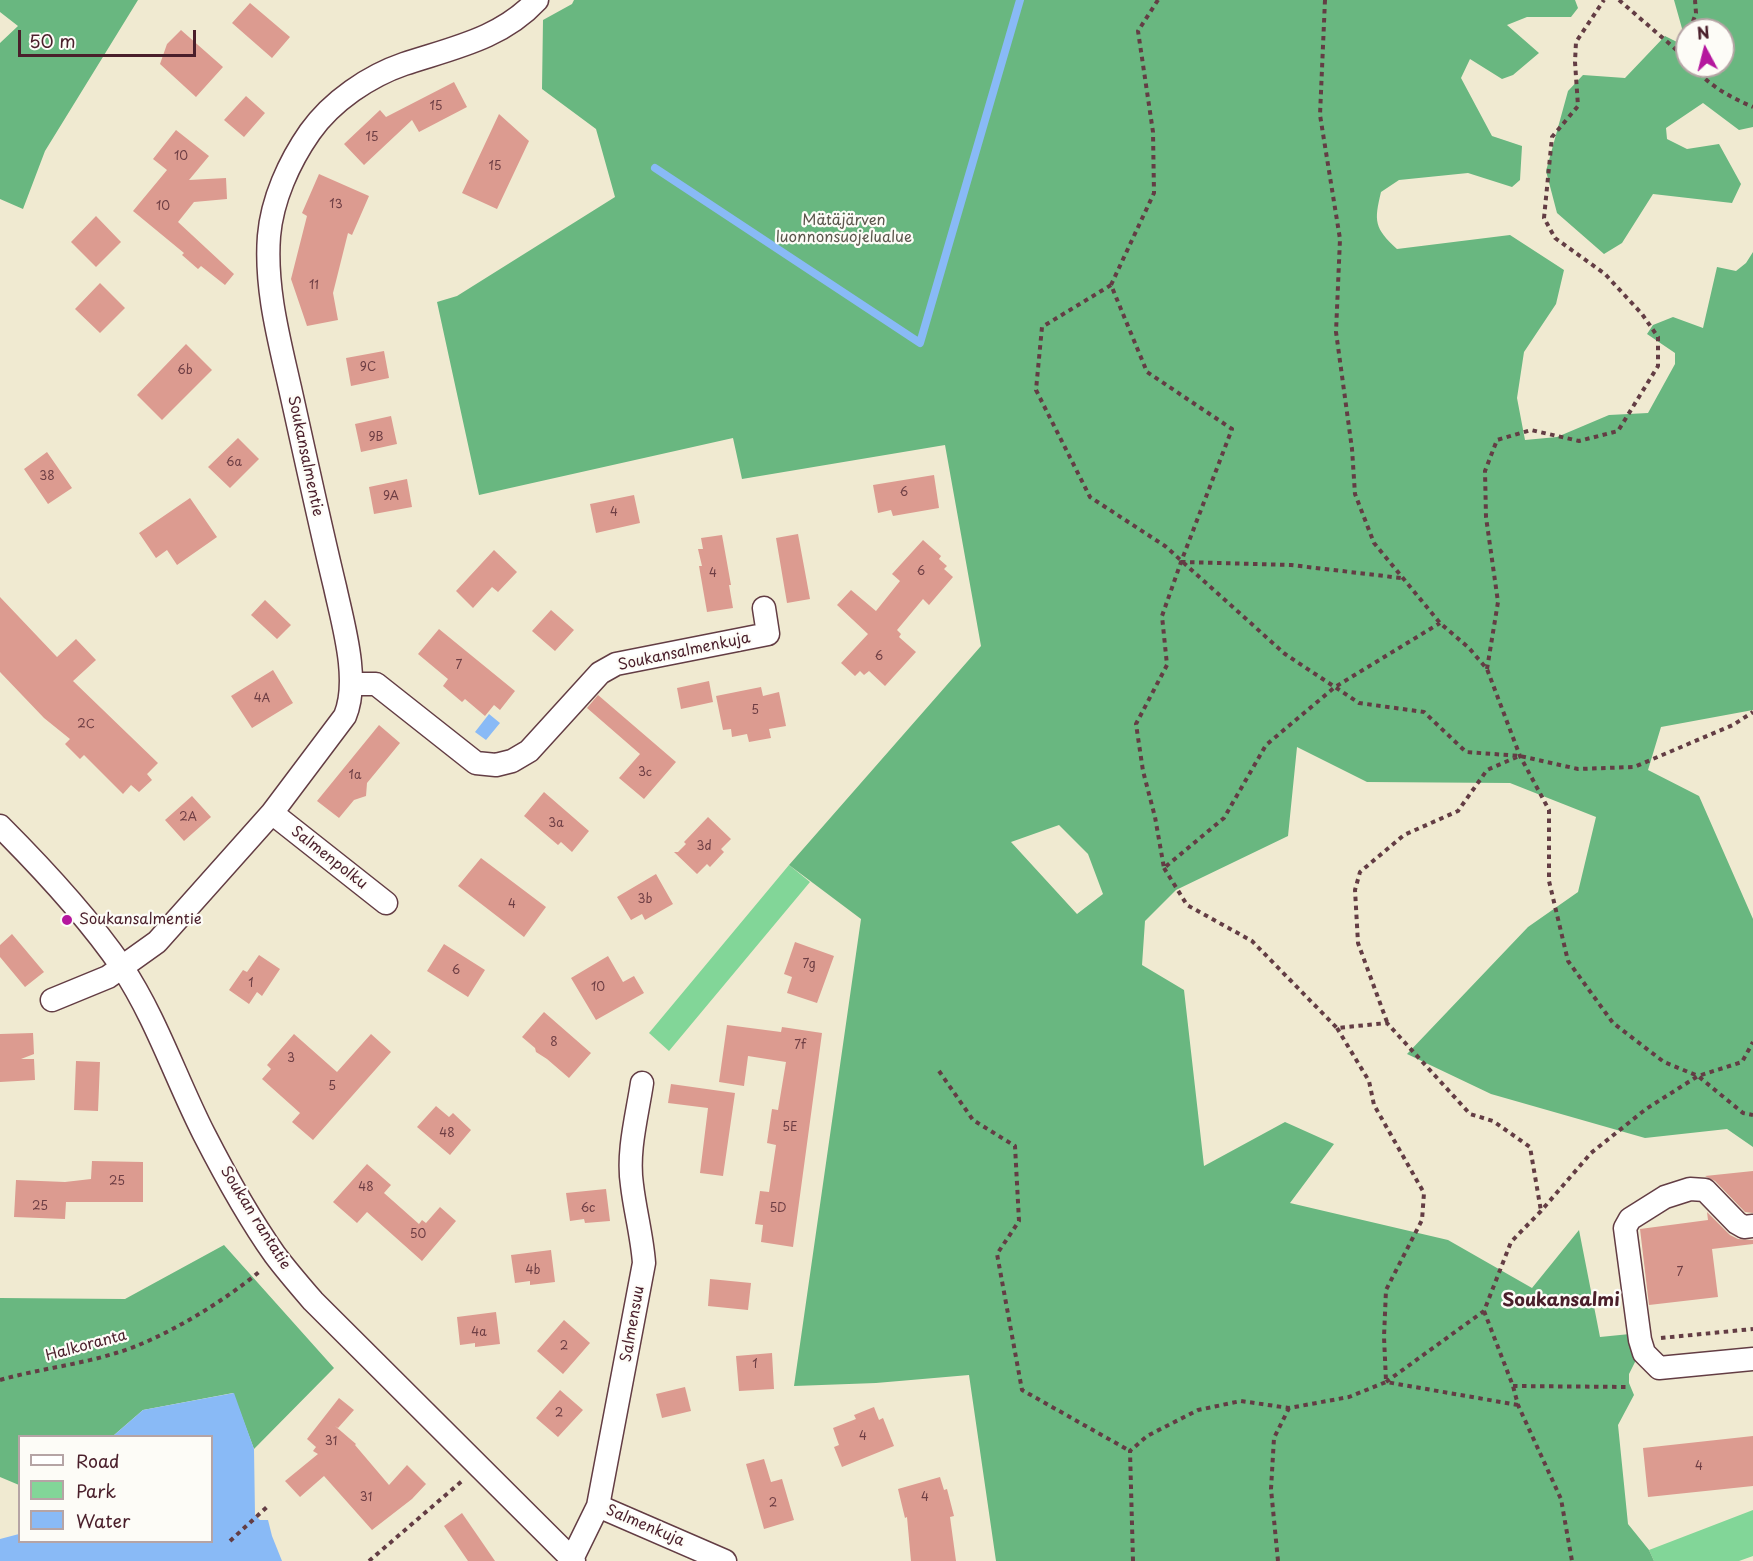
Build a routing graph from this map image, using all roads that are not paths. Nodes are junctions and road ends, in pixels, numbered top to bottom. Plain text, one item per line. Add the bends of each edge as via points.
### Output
1 (537, 0) edge
2 (764, 608) dead end
3 (351, 684) junction
4 (272, 813) junction
5 (0, 826) edge
6 (386, 903) dead end
7 (123, 968) junction
8 (52, 1000) dead end
9 (642, 1083) dead end
10 (1753, 1226) edge
11 (1753, 1359) edge
12 (598, 1506) junction
13 (573, 1560) edge
14 (725, 1561) edge

1 - 3 street, Soukansalmentie via 512,22 475,42 404,64 354,90 311,131 281,186 274,208 268,261 272,298 344,627
2 - 3 street, Soukansalmenkuja via 768,634 616,664 600,674 528,751 496,765 476,763 375,684
3 - 4 street, Soukansalmentie via 345,716
4 - 6 street, Salmenpolku
4 - 7 street, Soukansalmentie via 157,942
5 - 7 street, Soukan rantatie via 31,857
7 - 8 street, Soukansalmentie
7 - 13 street, Soukan rantatie via 204,1133 276,1256 313,1301
9 - 12 street, Salmensuu via 631,1184 644,1263
10 - 11 street via 1737,1223 1705,1190 1690,1189 1665,1197 1630,1219 1626,1228 1644,1353 1659,1368
12 - 13 street, Salmensuu
12 - 14 street, Salmenkuja

